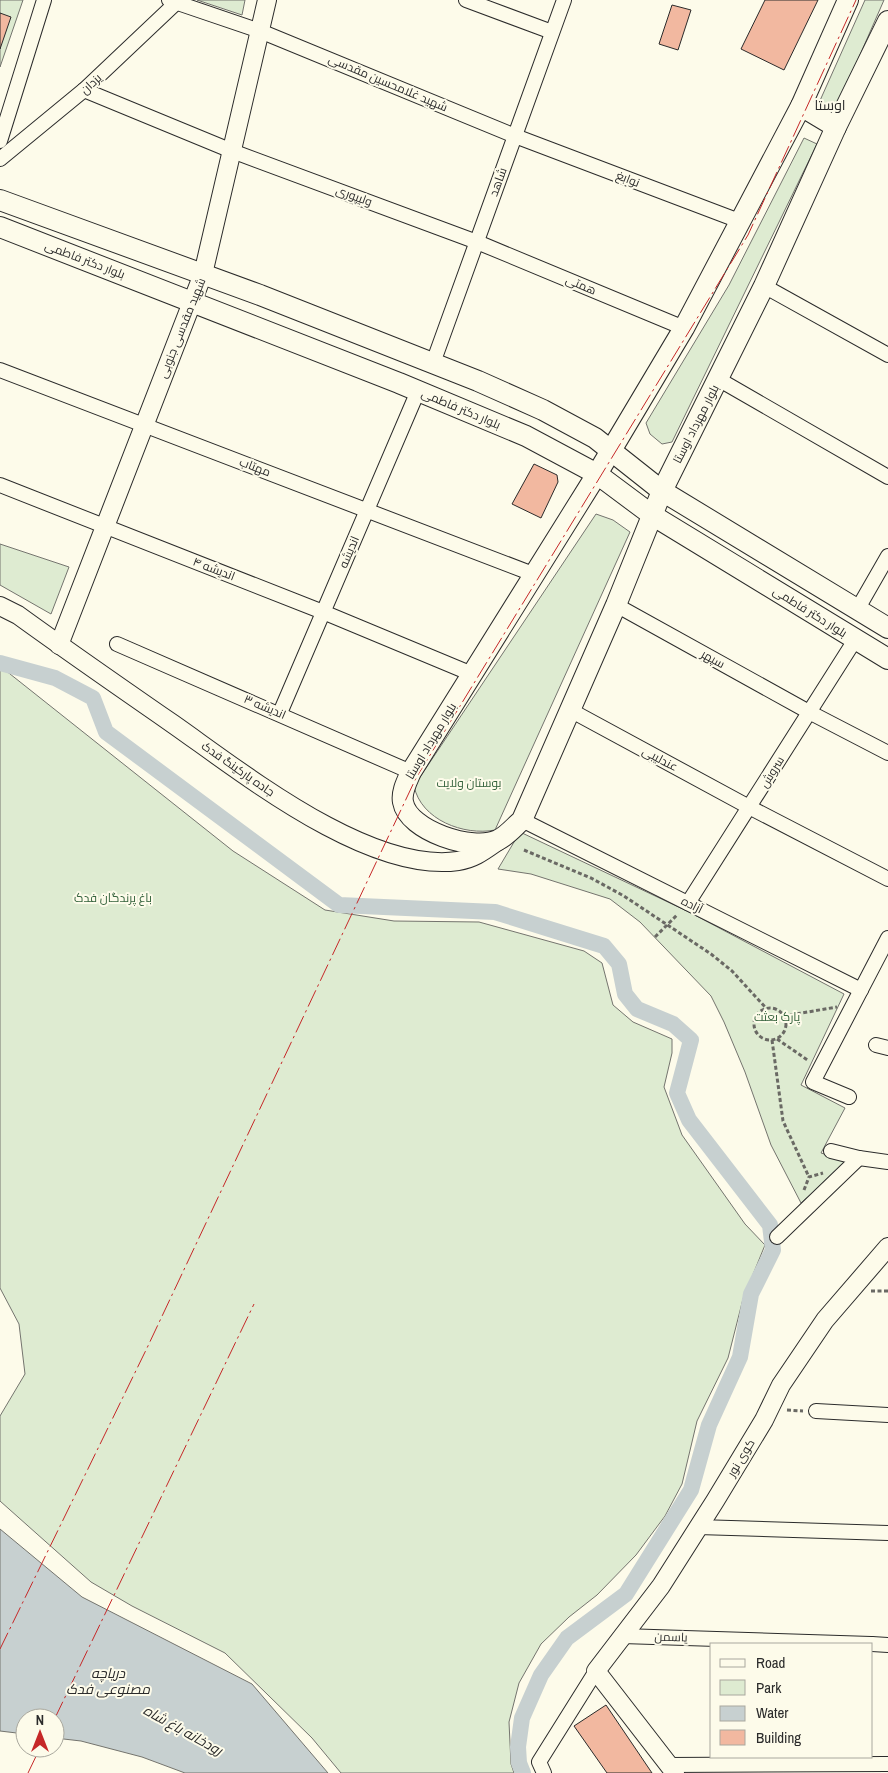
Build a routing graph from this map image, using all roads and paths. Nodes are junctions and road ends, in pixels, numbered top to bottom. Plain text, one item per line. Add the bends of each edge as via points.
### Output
1 (44, 0) edge
2 (267, 0) edge
3 (466, 0) edge
4 (564, 0) edge
5 (848, 0) edge
6 (172, 2) edge
7 (888, 23) edge
8 (260, 31) junction
9 (552, 32) junction
10 (84, 90) junction
11 (801, 106) junction
12 (836, 127) junction
13 (515, 136) junction
14 (0, 141) edge
15 (232, 151) junction
16 (0, 159) edge
17 (0, 200) edge
18 (742, 222) junction
19 (0, 227) edge
20 (477, 242) junction
21 (203, 274) junction
22 (764, 286) junction
23 (191, 301) junction
24 (684, 328) junction
25 (888, 355) edge
26 (433, 363) junction
27 (0, 370) edge
28 (718, 379) junction
29 (418, 391) junction
30 (144, 425) junction
31 (611, 449) junction
32 (597, 474) junction
33 (888, 478) edge
34 (0, 485) edge
35 (662, 491) junction
36 (367, 510) junction
37 (652, 515) junction
38 (105, 526) junction
39 (888, 556) edge
40 (533, 574) junction
41 (616, 605) junction
42 (0, 606) edge
43 (857, 610) junction
44 (323, 612) junction
45 (888, 628) edge
46 (855, 640) junction
47 (117, 644) dead end
48 (59, 645) junction
49 (888, 659) edge
50 (472, 674) junction
51 (570, 710) junction
52 (809, 712) junction
53 (280, 713) junction
54 (888, 753) edge
55 (411, 772) junction
56 (749, 807) junction
57 (522, 820) junction
58 (498, 841) junction
59 (524, 850) dead end
60 (888, 879) edge
61 (688, 903) junction
62 (666, 926) junction
63 (655, 937) dead end
64 (888, 938) edge
65 (861, 990) junction
66 (854, 1004) junction
67 (766, 1008) junction
68 (784, 1016) junction
69 (777, 1039) junction
70 (772, 1040) junction
71 (820, 1069) junction
72 (849, 1097) dead end
73 (832, 1151) dead end
74 (859, 1158) junction
75 (888, 1162) edge
76 (809, 1177) dead end
77 (778, 1237) dead end
78 (888, 1247) edge
79 (769, 1409) junction
80 (816, 1411) joint
81 (888, 1415) edge
82 (698, 1527) junction
83 (888, 1533) edge
84 (622, 1636) junction
85 (840, 1643) edge
86 (873, 1644) edge
87 (888, 1645) edge
88 (596, 1671) junction
89 (888, 1764) edge
90 (672, 1769) edge
91 (544, 1773) edge

1 - 14 street
2 - 8 street, شهید مقدسی جنوبی
3 - 9 street
4 - 9 street, شاهد
5 - 11 main road, بلوار مهرداد اوستا
6 - 8 street, شهید غلامحسین مقدسی
6 - 10 street, یزدان
7 - 12 main road, بلوار مهرداد اوستا
8 - 13 street, شهید غلامحسین مقدسی
8 - 15 street, شهید مقدسی جنوبی
9 - 13 street, شاهد
10 - 15 street, ولیپوری
10 - 16 street, یزدان
11 - 12 main road
11 - 18 main road, بلوار مهرداد اوستا
12 - 22 main road, بلوار مهرداد اوستا
13 - 18 street, نوابغ
13 - 20 street, شاهد
15 - 20 street, ولیپوری
15 - 21 street, شهید مقدسی جنوبی
17 - 21 main road, بلوار دکتر فاطمی
18 - 24 main road, بلوار مهرداد اوستا
19 - 23 main road, بلوار دکتر فاطمی
20 - 24 street, همتی
20 - 26 street, شاهد
21 - 23 street, شهید مقدسی جنوبی
21 - 26 main road, بلوار دکتر فاطمی
22 - 25 street
22 - 28 main road, بلوار مهرداد اوستا
23 - 29 main road, بلوار دکتر فاطمی
23 - 30 street, شهید مقدسی جنوبی
24 - 31 main road, بلوار مهرداد اوستا
26 - 31 main road, بلوار دکتر فاطمی via 543,410
27 - 30 street, مهتاب
28 - 33 street
28 - 35 main road, بلوار مهرداد اوستا
29 - 32 main road, بلوار دکتر فاطمی via 526,436
29 - 36 street, اندیشه
30 - 36 street, مهتاب
30 - 38 street, شهید مقدسی جنوبی
31 - 32 main road, بلوار مهرداد اوستا
31 - 35 main road, بلوار دکتر فاطمی
32 - 37 main road, بلوار دکتر فاطمی
32 - 40 main road, بلوار مهرداد اوستا
34 - 38 street, اندیشه ۴
35 - 37 main road, بلوار مهرداد اوستا
35 - 43 main road, بلوار دکتر فاطمی
36 - 40 street, مهتاب
36 - 44 street, اندیشه
37 - 41 main road, بلوار مهرداد اوستا
37 - 46 main road, بلوار دکتر فاطمی
38 - 44 street, اندیشه ۴
38 - 48 street, شهید مقدسی جنوبی
39 - 43 street
40 - 50 main road, بلوار مهرداد اوستا
41 - 51 main road, بلوار مهرداد اوستا
41 - 52 street, سپهر
42 - 48 street, جاده پارکینگ فدک
43 - 45 main road, بلوار دکتر فاطمی
44 - 50 street, اندیشه ۴
44 - 53 street, اندیشه
46 - 49 main road, بلوار دکتر فاطمی
46 - 52 street, سروش
47 - 53 street, اندیشه ۳
48 - 58 street, جاده پارکینگ فدک via 282,801 334,831 405,857 431,861 458,861 478,856
50 - 55 main road, بلوار مهرداد اوستا
51 - 56 street, عندلیبی
51 - 57 main road, بلوار مهرداد اوستا
52 - 54 street, سپهر
52 - 56 street, سروش
53 - 55 street, اندیشه ۳
55 - 58 main road, بلوار مهرداد اوستا via 402,802 417,823 455,840 469,843
56 - 60 street, عندلیبی
56 - 61 street, سروش
57 - 58 main road, بلوار مهرداد اوستا
57 - 61 street, آزاده
59 - 62 path via 591,878 624,896
61 - 62 path
61 - 65 street, آزاده
62 - 63 path
62 - 67 path via 732,971
64 - 65 street
65 - 66 street
66 - 68 path
66 - 71 street
67 - 68 path via 774,1008
67 - 70 path via 756,1016 753,1026 762,1038
68 - 69 path via 785,1031
69 - 70 path
69 - 71 path
70 - 76 path via 783,1121
71 - 72 street via 813,1082
73 - 74 street
74 - 75 street
74 - 77 street
78 - 79 street, کوی نور via 825,1320 781,1385
79 - 80 path
79 - 82 street, کوی نور
80 - 81 street
82 - 83 street
82 - 84 street, کوی نور via 661,1586
84 - 85 street, یاسمن
84 - 88 street, کوی نور
86 - 87 street, یاسمن
88 - 90 street
88 - 91 street via 539,1762
89 - 90 street

